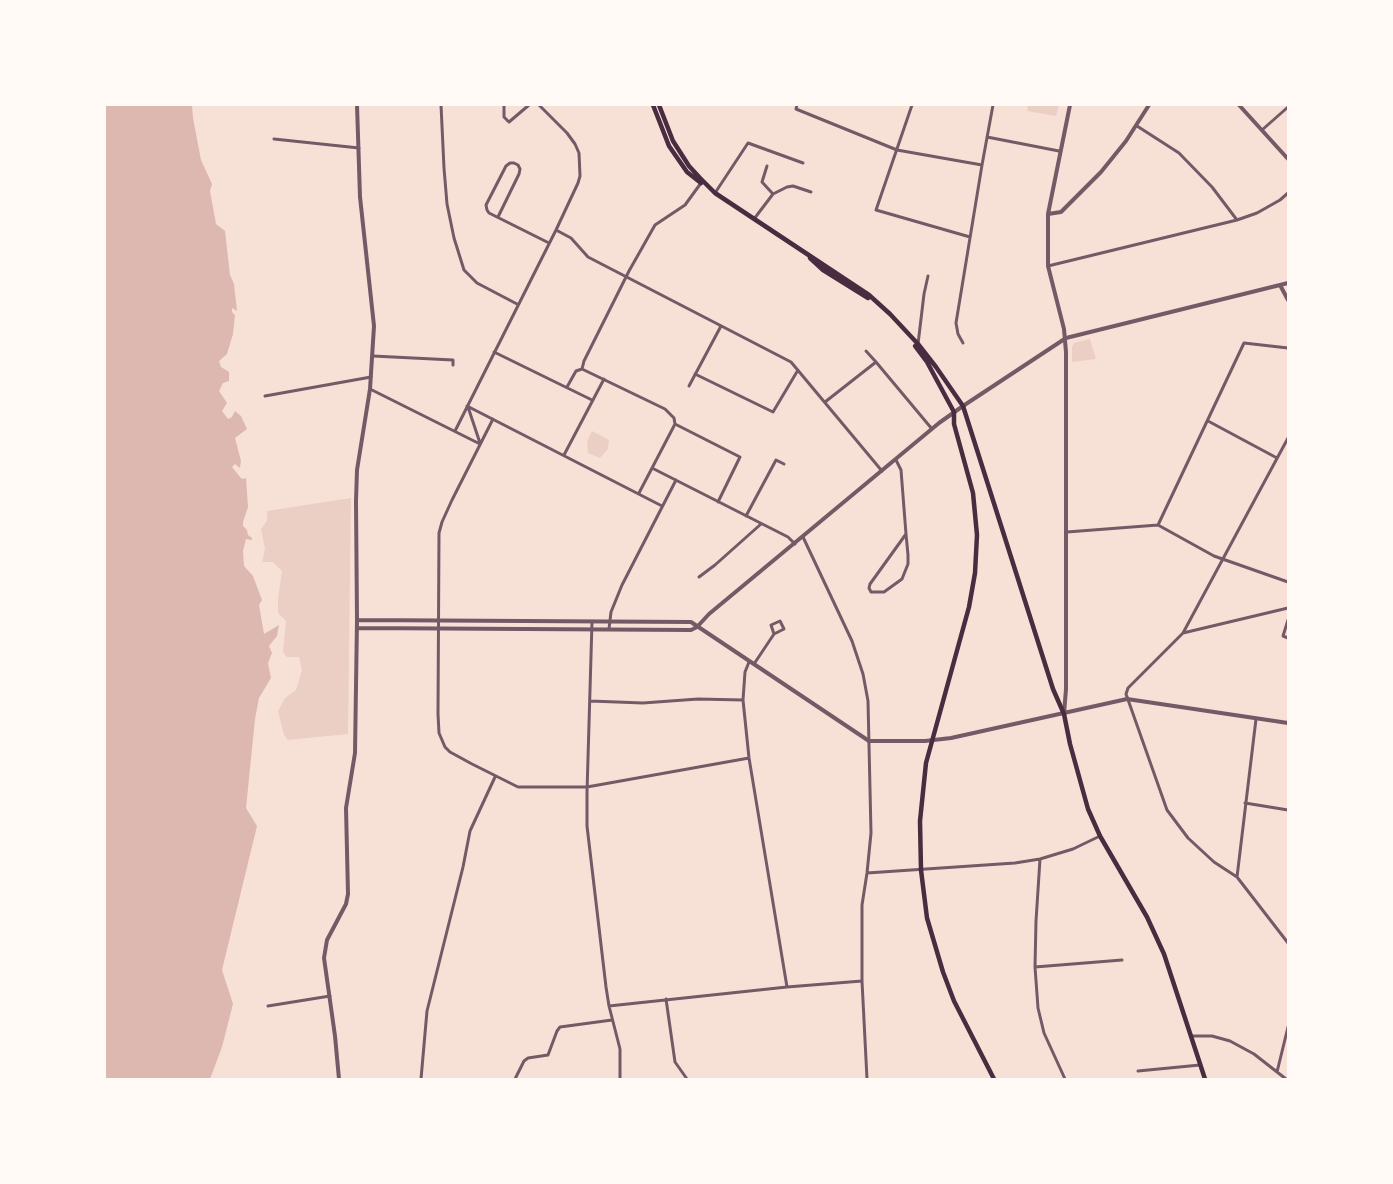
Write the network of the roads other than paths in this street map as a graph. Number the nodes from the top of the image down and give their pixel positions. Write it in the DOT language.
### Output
graph roads {
  1 [pos="357,105"];
  2 [pos="442,105"];
  3 [pos="504,105"];
  4 [pos="529,105"];
  5 [pos="539,105"];
  6 [pos="654,105"];
  7 [pos="659,105"];
  8 [pos="797,105"];
  9 [pos="912,105"];
  10 [pos="993,105"];
  11 [pos="1070,105"];
  12 [pos="1148,105"];
  13 [pos="1239,105"];
  14 [pos="1288,107"];
  15 [pos="1137,126"];
  16 [pos="1262,130"];
  17 [pos="987,137"];
  18 [pos="274,140"];
  19 [pos="359,148"];
  20 [pos="897,150"];
  21 [pos="1060,151"];
  22 [pos="1288,160"];
  23 [pos="803,164"];
  24 [pos="982,165"];
  25 [pos="767,166"];
  26 [pos="701,183"];
  27 [pos="811,192"];
  28 [pos="715,193"];
  29 [pos="772,194"];
  30 [pos="1288,194"];
  31 [pos="1048,214"];
  32 [pos="498,217"];
  33 [pos="754,219"];
  34 [pos="1237,220"];
  35 [pos="556,230"];
  36 [pos="970,237"];
  37 [pos="549,243"];
  38 [pos="1048,266"];
  39 [pos="928,276"];
  40 [pos="626,277"];
  41 [pos="1288,284"];
  42 [pos="1280,285"];
  43 [pos="1288,300"];
  44 [pos="518,304"];
  45 [pos="721,326"];
  46 [pos="1066,338"];
  47 [pos="963,343"];
  48 [pos="918,344"];
  49 [pos="1288,348"];
  50 [pos="866,350"];
  51 [pos="494,352"];
  52 [pos="373,356"];
  53 [pos="876,362"];
  54 [pos="453,366"];
  55 [pos="582,369"];
  56 [pos="798,370"];
  57 [pos="696,374"];
  58 [pos="371,377"];
  59 [pos="604,379"];
  60 [pos="689,386"];
  61 [pos="567,387"];
  62 [pos="370,389"];
  63 [pos="266,396"];
  64 [pos="592,400"];
  65 [pos="825,402"];
  66 [pos="467,406"];
  67 [pos="962,406"];
  68 [pos="954,412"];
  69 [pos="493,419"];
  70 [pos="1208,422"];
  71 [pos="675,424"];
  72 [pos="932,429"];
  73 [pos="454,431"];
  74 [pos="1288,438"];
  75 [pos="480,444"];
  76 [pos="564,455"];
  77 [pos="1277,458"];
  78 [pos="896,460"];
  79 [pos="784,464"];
  80 [pos="652,468"];
  81 [pos="882,471"];
  82 [pos="676,480"];
  83 [pos="639,493"];
  84 [pos="718,502"];
  85 [pos="662,506"];
  86 [pos="746,516"];
  87 [pos="762,524"];
  88 [pos="1158,525"];
  89 [pos="1066,532"];
  90 [pos="906,534"];
  91 [pos="803,537"];
  92 [pos="795,544"];
  93 [pos="1224,560"];
  94 [pos="699,577"];
  95 [pos="1288,582"];
  96 [pos="1288,608"];
  97 [pos="357,620"];
  98 [pos="1288,620"];
  99 [pos="438,622"];
  100 [pos="592,622"];
  101 [pos="609,622"];
  102 [pos="438,627"];
  103 [pos="697,627"];
  104 [pos="357,628"];
  105 [pos="592,629"];
  106 [pos="609,630"];
  107 [pos="1183,633"];
  108 [pos="774,634"];
  109 [pos="1288,638"];
  110 [pos="749,662"];
  111 [pos="754,665"];
  112 [pos="1127,699"];
  113 [pos="743,700"];
  114 [pos="590,701"];
  115 [pos="1064,714"];
  116 [pos="1256,719"];
  117 [pos="1288,724"];
  118 [pos="869,741"];
  119 [pos="932,741"];
  120 [pos="749,758"];
  121 [pos="495,777"];
  122 [pos="587,787"];
  123 [pos="1245,804"];
  124 [pos="1288,810"];
  125 [pos="1100,836"];
  126 [pos="1040,859"];
  127 [pos="920,870"];
  128 [pos="867,873"];
  129 [pos="1237,877"];
  130 [pos="1288,944"];
  131 [pos="1122,960"];
  132 [pos="1035,967"];
  133 [pos="862,981"];
  134 [pos="787,987"];
  135 [pos="330,996"];
  136 [pos="666,1000"];
  137 [pos="268,1006"];
  138 [pos="609,1006"];
  139 [pos="612,1020"];
  140 [pos="1288,1027"];
  141 [pos="1192,1036"];
  142 [pos="1200,1065"];
  143 [pos="1138,1071"];
  144 [pos="1277,1072"];
  145 [pos="339,1079"];
  146 [pos="421,1079"];
  147 [pos="516,1079"];
  148 [pos="620,1079"];
  149 [pos="686,1079"];
  150 [pos="867,1079"];
  151 [pos="994,1079"];
  152 [pos="1065,1079"];
  153 [pos="1205,1079"];
  154 [pos="1286,1079"];
  1 -- 19 [label="street"];
  2 -- 44 [label="street"];
  3 -- 4 [label="street"];
  5 -- 35 [label="street"];
  6 -- 26 [label="main road"];
  7 -- 28 [label="main road"];
  8 -- 20 [label="street"];
  9 -- 20 [label="street"];
  10 -- 17 [label="street"];
  11 -- 21 [label="street"];
  12 -- 15 [label="street"];
  13 -- 16 [label="street"];
  14 -- 16 [label="street"];
  15 -- 31 [label="street"];
  15 -- 34 [label="street"];
  16 -- 22 [label="street"];
  17 -- 21 [label="street"];
  17 -- 24 [label="street"];
  18 -- 19 [label="street"];
  19 -- 52 [label="street"];
  20 -- 24 [label="street"];
  20 -- 36 [label="street"];
  21 -- 31 [label="street"];
  23 -- 28 [label="street"];
  24 -- 36 [label="street"];
  25 -- 29 [label="street"];
  26 -- 40 [label="street"];
  26 -- 68 [label="main road"];
  27 -- 29 [label="street"];
  28 -- 33 [label="main road"];
  29 -- 33 [label="street"];
  30 -- 34 [label="street"];
  31 -- 38 [label="street"];
  32 -- 32 [label="street"];
  32 -- 37 [label="street"];
  33 -- 48 [label="main road"];
  34 -- 38 [label="street"];
  35 -- 37 [label="street"];
  35 -- 40 [label="street"];
  36 -- 47 [label="street"];
  37 -- 44 [label="street"];
  38 -- 46 [label="street"];
  39 -- 48 [label="street"];
  40 -- 45 [label="street"];
  40 -- 55 [label="street"];
  41 -- 42 [label="street"];
  42 -- 43 [label="street"];
  42 -- 46 [label="street"];
  44 -- 51 [label="street"];
  45 -- 56 [label="street"];
  45 -- 57 [label="street"];
  46 -- 67 [label="street"];
  46 -- 89 [label="street"];
  48 -- 67 [label="main road"];
  49 -- 70 [label="street"];
  50 -- 53 [label="street"];
  51 -- 61 [label="street"];
  51 -- 66 [label="street"];
  52 -- 54 [label="street"];
  52 -- 58 [label="street"];
  53 -- 65 [label="street"];
  53 -- 72 [label="street"];
  55 -- 59 [label="street"];
  55 -- 61 [label="street"];
  56 -- 57 [label="street"];
  56 -- 65 [label="street"];
  57 -- 60 [label="street"];
  58 -- 62 [label="street"];
  58 -- 63 [label="street"];
  59 -- 64 [label="street"];
  59 -- 71 [label="street"];
  61 -- 64 [label="street"];
  62 -- 73 [label="street"];
  62 -- 97 [label="street"];
  64 -- 76 [label="street"];
  65 -- 81 [label="street"];
  66 -- 69 [label="street"];
  66 -- 73 [label="street"];
  66 -- 75 [label="street"];
  67 -- 68 [label="street"];
  67 -- 115 [label="main road"];
  68 -- 72 [label="street"];
  68 -- 119 [label="main road"];
  69 -- 75 [label="street"];
  69 -- 76 [label="street"];
  70 -- 77 [label="street"];
  70 -- 88 [label="street"];
  71 -- 80 [label="street"];
  71 -- 84 [label="street"];
  72 -- 78 [label="street"];
  73 -- 75 [label="street"];
  74 -- 77 [label="street"];
  75 -- 99 [label="street"];
  76 -- 83 [label="street"];
  77 -- 93 [label="street"];
  78 -- 81 [label="street"];
  78 -- 90 [label="street"];
  79 -- 86 [label="street"];
  80 -- 82 [label="street"];
  80 -- 83 [label="street"];
  81 -- 91 [label="street"];
  82 -- 84 [label="street"];
  82 -- 85 [label="street"];
  83 -- 85 [label="street"];
  84 -- 86 [label="street"];
  85 -- 101 [label="street"];
  86 -- 87 [label="street"];
  87 -- 92 [label="street"];
  87 -- 94 [label="street"];
  88 -- 89 [label="street"];
  88 -- 93 [label="street"];
  89 -- 115 [label="street"];
  90 -- 90 [label="street"];
  91 -- 92 [label="street"];
  91 -- 118 [label="street"];
  92 -- 103 [label="street"];
  93 -- 95 [label="street"];
  93 -- 107 [label="street"];
  96 -- 107 [label="street"];
  97 -- 99 [label="street"];
  97 -- 104 [label="street"];
  98 -- 109 [label="street"];
  99 -- 100 [label="street"];
  99 -- 102 [label="street"];
  100 -- 101 [label="street"];
  100 -- 105 [label="street"];
  101 -- 103 [label="street"];
  101 -- 106 [label="street"];
  102 -- 104 [label="street"];
  102 -- 105 [label="street"];
  102 -- 121 [label="street"];
  103 -- 106 [label="street"];
  103 -- 110 [label="street"];
  104 -- 135 [label="street"];
  105 -- 106 [label="street"];
  105 -- 114 [label="street"];
  107 -- 112 [label="street"];
  108 -- 111 [label="street"];
  110 -- 111 [label="street"];
  110 -- 113 [label="street"];
  111 -- 118 [label="street"];
  112 -- 115 [label="street"];
  112 -- 116 [label="street"];
  112 -- 129 [label="street"];
  113 -- 114 [label="street"];
  113 -- 120 [label="street"];
  114 -- 122 [label="street"];
  115 -- 119 [label="street"];
  115 -- 125 [label="main road"];
  116 -- 117 [label="street"];
  116 -- 123 [label="street"];
  118 -- 119 [label="street"];
  118 -- 128 [label="street"];
  119 -- 127 [label="main road"];
  120 -- 122 [label="street"];
  120 -- 134 [label="street"];
  121 -- 122 [label="street"];
  121 -- 146 [label="street"];
  122 -- 138 [label="street"];
  123 -- 124 [label="street"];
  123 -- 129 [label="street"];
  125 -- 126 [label="street"];
  125 -- 141 [label="main road"];
  126 -- 127 [label="street"];
  126 -- 132 [label="street"];
  127 -- 128 [label="street"];
  127 -- 151 [label="main road"];
  128 -- 133 [label="street"];
  129 -- 130 [label="street"];
  131 -- 132 [label="street"];
  132 -- 152 [label="street"];
  133 -- 134 [label="street"];
  133 -- 150 [label="street"];
  134 -- 136 [label="street"];
  135 -- 137 [label="street"];
  135 -- 145 [label="street"];
  136 -- 138 [label="street"];
  136 -- 149 [label="street"];
  138 -- 139 [label="street"];
  139 -- 147 [label="street"];
  139 -- 148 [label="street"];
  140 -- 144 [label="street"];
  141 -- 142 [label="main road"];
  141 -- 144 [label="street"];
  142 -- 143 [label="street"];
  142 -- 153 [label="main road"];
  144 -- 154 [label="street"];
}
